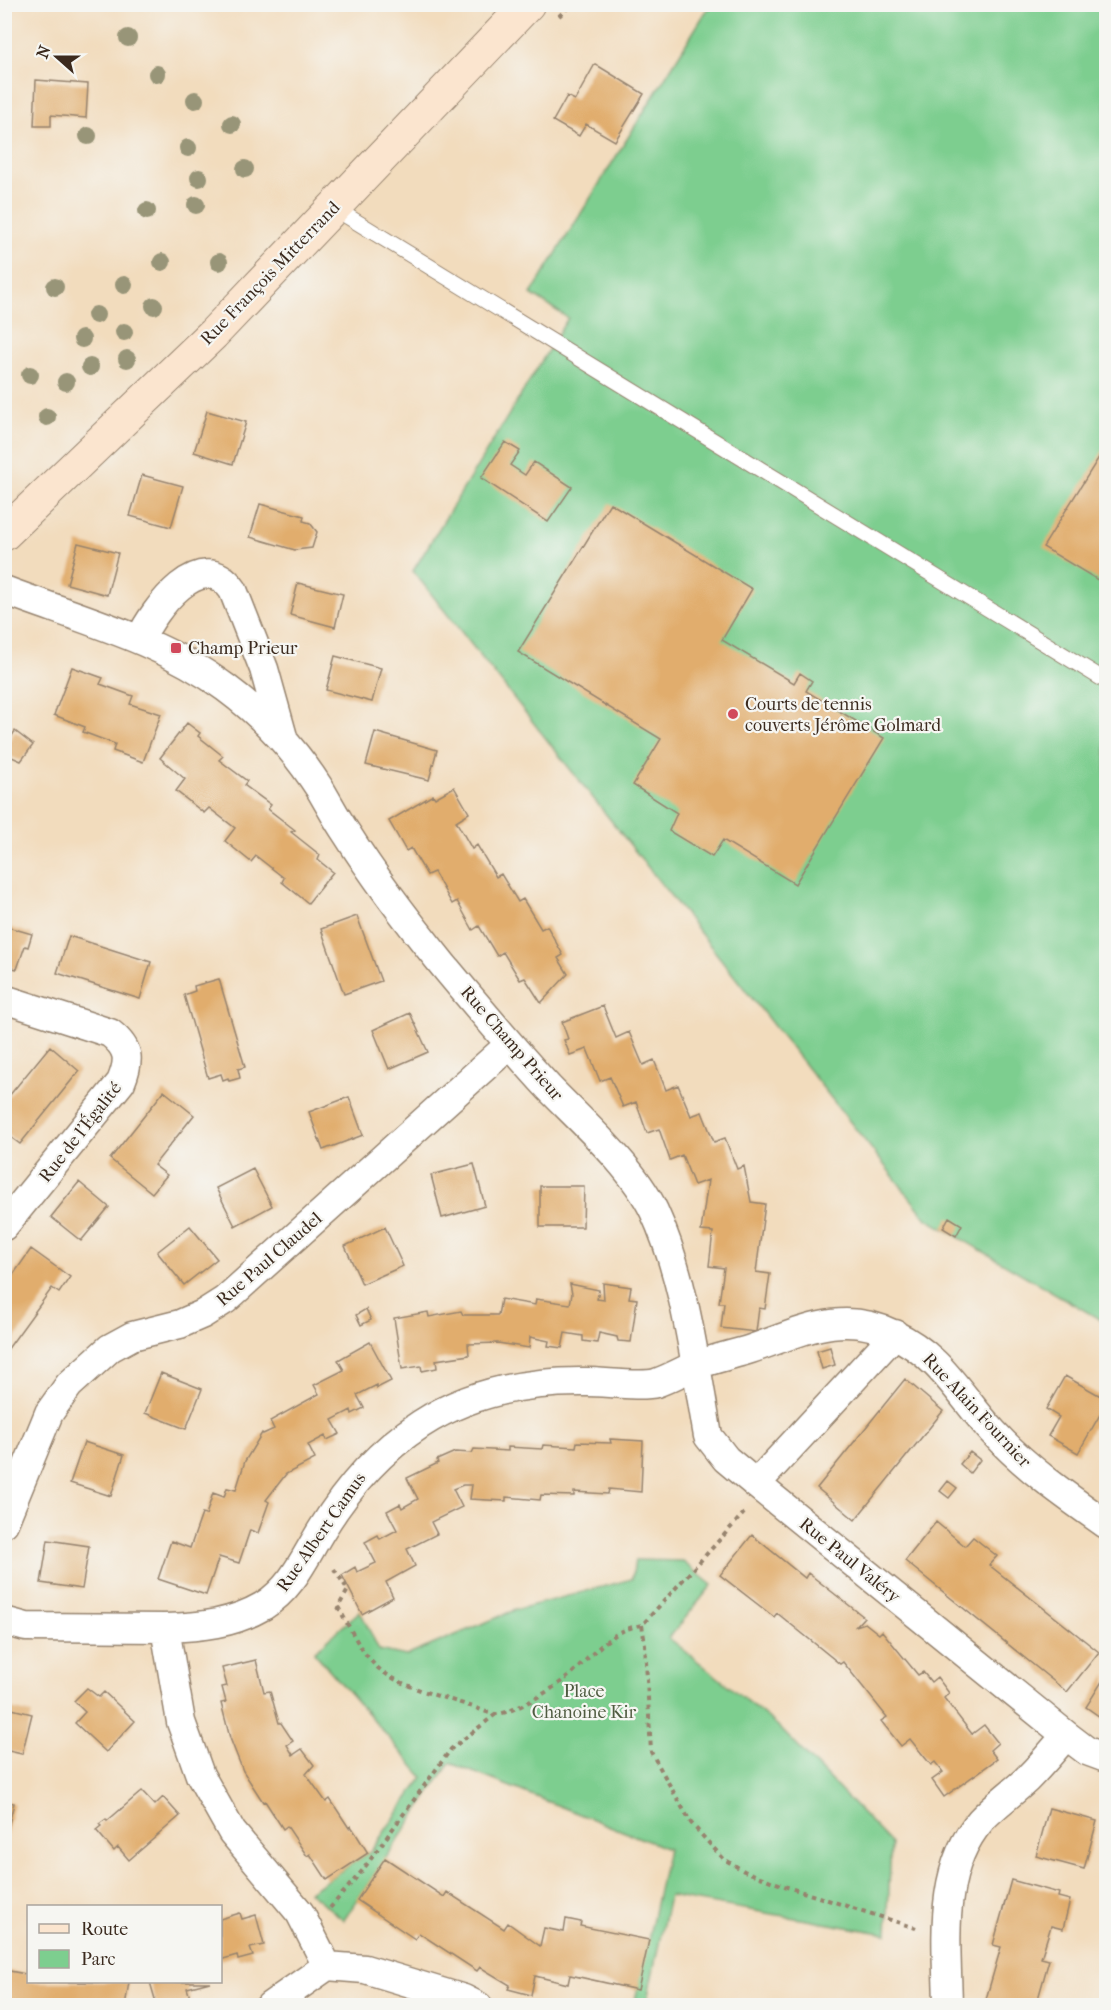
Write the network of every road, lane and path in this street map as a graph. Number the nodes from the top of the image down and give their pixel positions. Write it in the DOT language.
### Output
graph roads {
  1 [pos="528,4"];
  2 [pos="334,208"];
  3 [pos="4,534"];
  4 [pos="4,590"];
  5 [pos="140,639"];
  6 [pos="1107,681"];
  7 [pos="284,739"];
  8 [pos="4,999"];
  9 [pos="509,1045"];
  10 [pos="4,1226"];
  11 [pos="895,1334"];
  12 [pos="695,1365"];
  13 [pos="760,1487"];
  14 [pos="4,1523"];
  15 [pos="1107,1524"];
  16 [pos="309,1552"];
  17 [pos="4,1622"];
  18 [pos="642,1625"];
  19 [pos="165,1628"];
  20 [pos="497,1714"];
  21 [pos="1066,1735"];
  22 [pos="1107,1758"];
  23 [pos="300,1914"];
  24 [pos="947,1931"];
  25 [pos="327,1966"];
  26 [pos="270,2006"];
  27 [pos="478,2006"];
  28 [pos="948,2006"];
  1 -- 2 [label="street, Rue François Mitterrand"];
  2 -- 3 [label="street, Rue François Mitterrand"];
  2 -- 6 [label="lane"];
  4 -- 5 [label="street, Rue Champ Prieur"];
  5 -- 7 [label="street, Rue Champ Prieur"];
  5 -- 7 [label="street, Rue Champ Prieur"];
  7 -- 9 [label="street, Rue Champ Prieur"];
  8 -- 10 [label="street, Rue de l'Égalité"];
  9 -- 12 [label="street, Rue Champ Prieur"];
  9 -- 14 [label="street, Rue Paul Claudel"];
  11 -- 12 [label="street, Rue Alain Fournier"];
  11 -- 13 [label="street"];
  11 -- 15 [label="street, Rue Alain Fournier"];
  12 -- 13 [label="street"];
  12 -- 16 [label="street, Rue Albert Camus"];
  13 -- 18 [label="path"];
  13 -- 21 [label="street, Rue Paul Valéry"];
  16 -- 19 [label="street, Rue Albert Camus"];
  16 -- 20 [label="path"];
  17 -- 19 [label="street, Rue Albert Camus"];
  18 -- 20 [label="path"];
  18 -- 24 [label="path"];
  19 -- 23 [label="street"];
  20 -- 23 [label="path"];
  21 -- 22 [label="street, Rue Paul Valéry"];
  21 -- 24 [label="street"];
  23 -- 25 [label="street"];
  24 -- 28 [label="street"];
  25 -- 26 [label="street"];
  25 -- 27 [label="street"];
}
